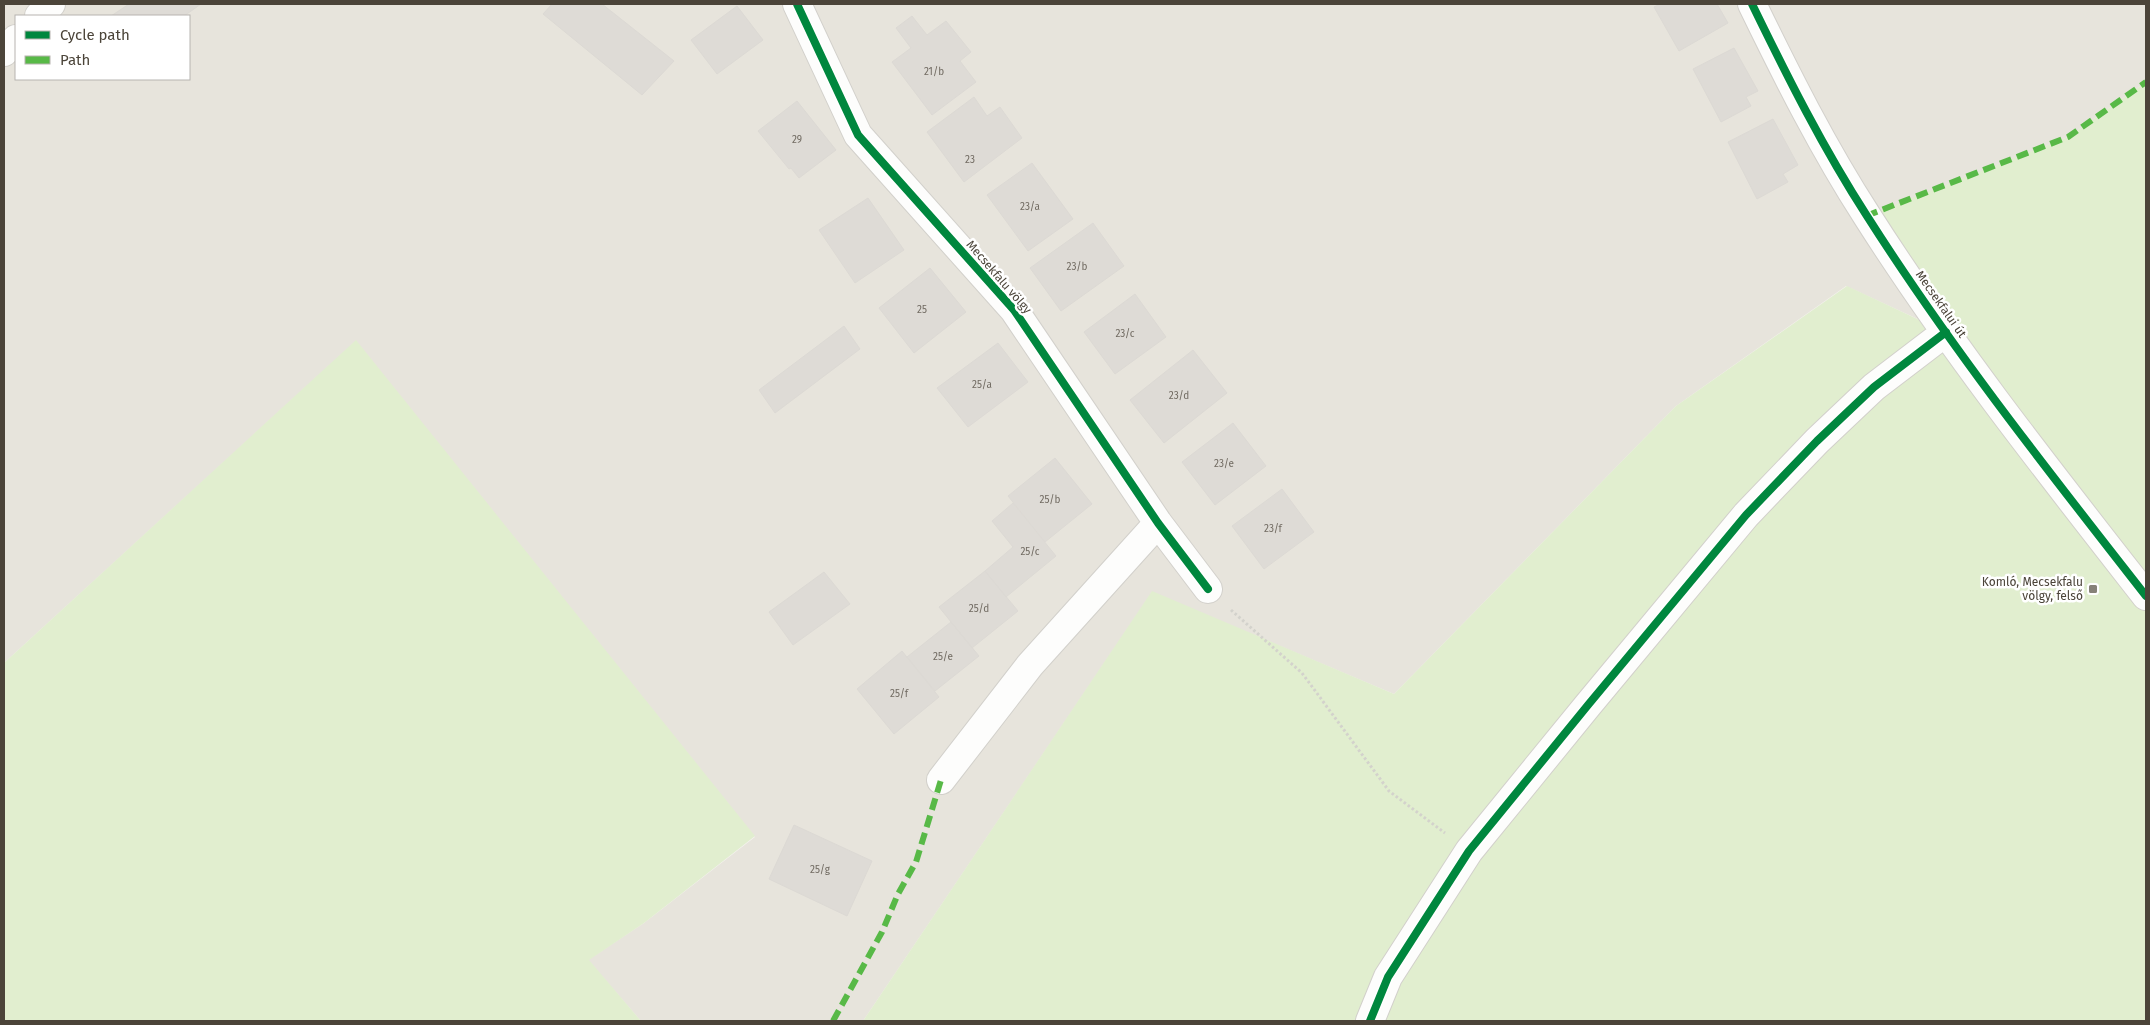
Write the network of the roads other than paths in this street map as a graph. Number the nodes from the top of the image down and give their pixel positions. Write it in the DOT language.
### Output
graph roads {
  1 [pos="51,4"];
  2 [pos="797,4"];
  3 [pos="1752,4"];
  4 [pos="40,15"];
  5 [pos="15,40"];
  6 [pos="4,52"];
  7 [pos="1946,332"];
  8 [pos="1158,523"];
  9 [pos="1208,589"];
  10 [pos="2146,596"];
  11 [pos="941,780"];
  12 [pos="1370,1021"];
  1 -- 4 [label="street"];
  2 -- 8 [label="street, Mecsekfalu völgy"];
  3 -- 7 [label="street, Mecsekfalui út"];
  5 -- 6 [label="street"];
  7 -- 10 [label="street, Mecsekfalui út"];
  7 -- 12 [label="street"];
  8 -- 9 [label="street, Mecsekfalu völgy"];
  8 -- 11 [label="street"];
}
